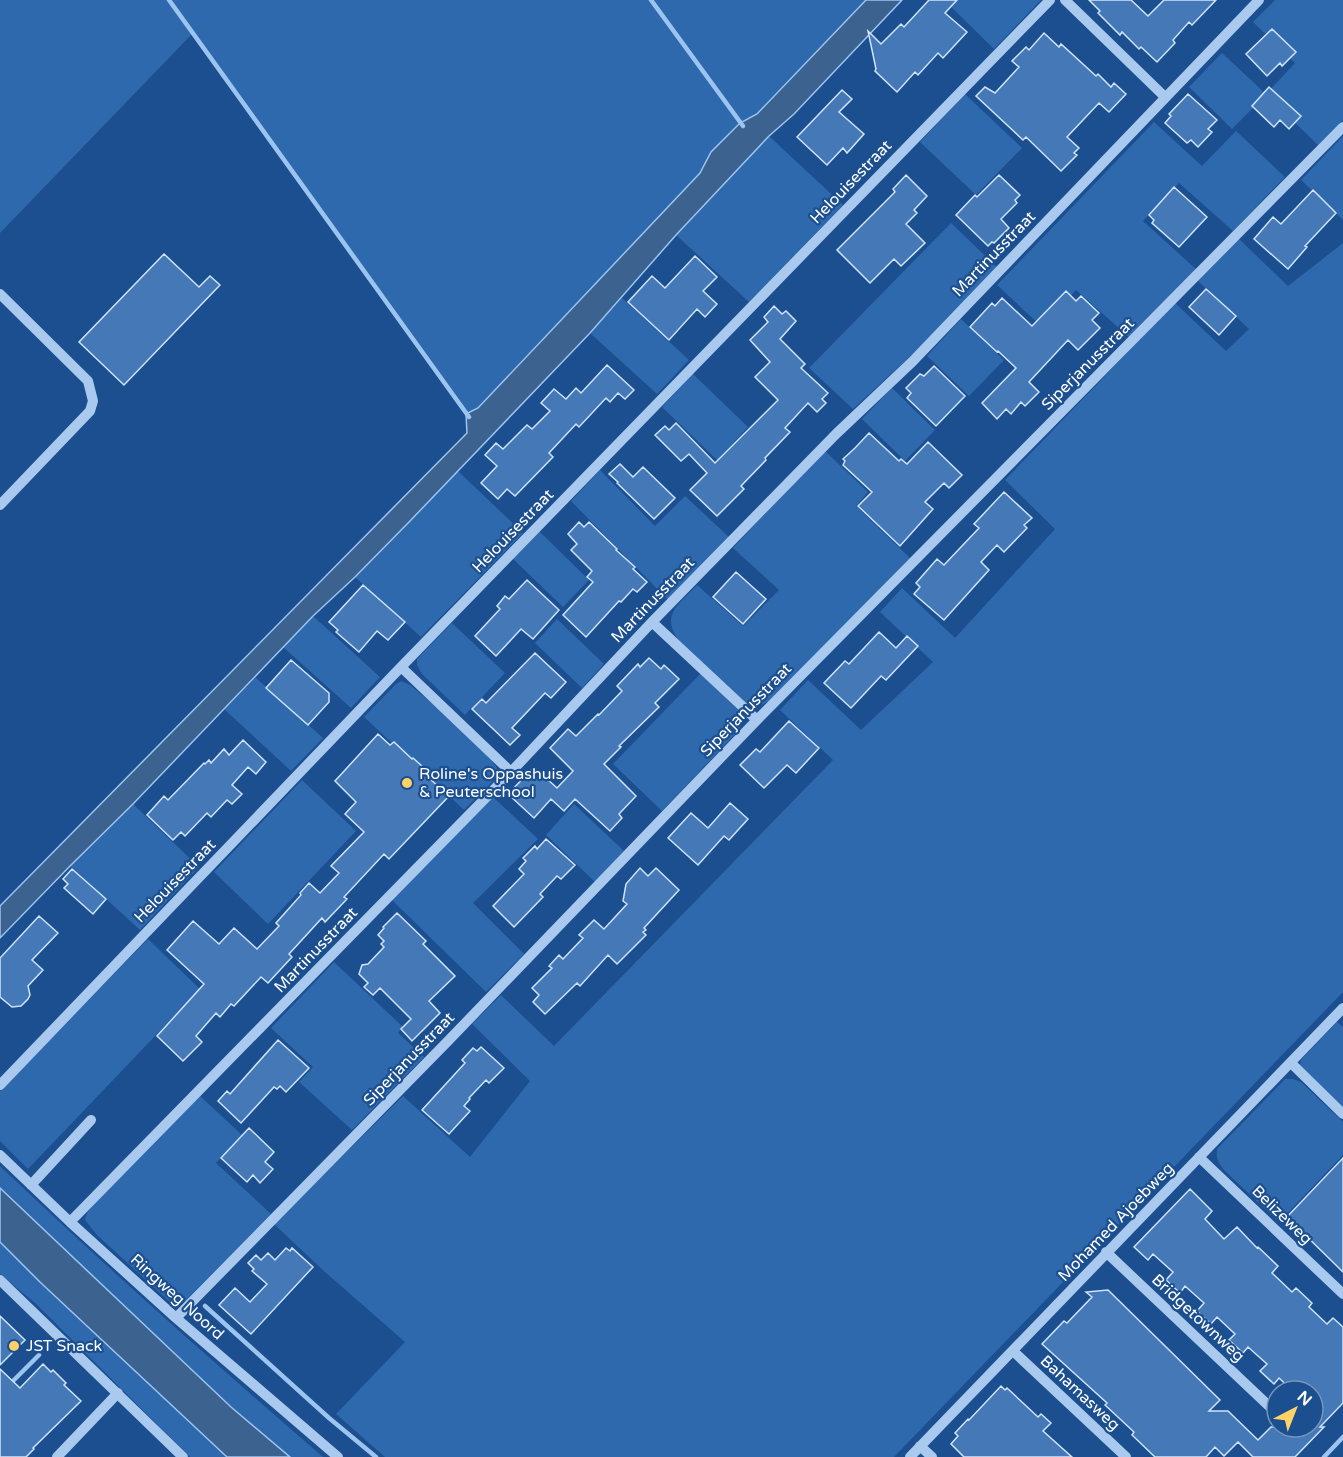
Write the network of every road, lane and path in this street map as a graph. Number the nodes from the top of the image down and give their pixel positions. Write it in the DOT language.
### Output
graph roads {
  1 [pos="1050,0"];
  2 [pos="1065,0"];
  3 [pos="1259,0"];
  4 [pos="1165,97"];
  5 [pos="1343,127"];
  6 [pos="0,294"];
  7 [pos="0,505"];
  8 [pos="652,622"];
  9 [pos="400,667"];
  10 [pos="756,720"];
  11 [pos="512,772"];
  12 [pos="1343,1008"];
  13 [pos="1291,1063"];
  14 [pos="0,1085"];
  15 [pos="1343,1114"];
  16 [pos="91,1120"];
  17 [pos="0,1155"];
  18 [pos="1199,1157"];
  19 [pos="31,1185"];
  20 [pos="70,1222"];
  21 [pos="1106,1252"];
  22 [pos="0,1280"];
  23 [pos="1343,1294"];
  24 [pos="176,1318"];
  25 [pos="1013,1350"];
  26 [pos="118,1394"];
  27 [pos="1265,1402"];
  28 [pos="920,1446"];
  29 [pos="57,1457"];
  30 [pos="183,1457"];
  31 [pos="338,1457"];
  32 [pos="910,1457"];
  33 [pos="932,1457"];
  34 [pos="1126,1457"];
  1 -- 9 [label="street, Helouisestraat"];
  2 -- 4 [label="street"];
  3 -- 4 [label="street, Martinusstraat"];
  4 -- 8 [label="street, Martinusstraat"];
  5 -- 10 [label="street, Siperjanusstraat"];
  6 -- 7 [label="street"];
  8 -- 10 [label="street"];
  8 -- 11 [label="street, Martinusstraat"];
  9 -- 11 [label="street"];
  9 -- 14 [label="street, Helouisestraat"];
  10 -- 24 [label="street, Siperjanusstraat"];
  11 -- 20 [label="street, Martinusstraat"];
  12 -- 13 [label="street, Mohamed Ajoebweg"];
  13 -- 15 [label="street"];
  13 -- 18 [label="street, Mohamed Ajoebweg"];
  16 -- 19 [label="street"];
  17 -- 19 [label="street, Ringweg Noord"];
  18 -- 21 [label="street, Mohamed Ajoebweg"];
  18 -- 23 [label="street, Belizeweg"];
  19 -- 20 [label="street, Ringweg Noord"];
  20 -- 24 [label="street, Ringweg Noord"];
  21 -- 25 [label="street, Mohamed Ajoebweg"];
  21 -- 27 [label="street, Bridgetownweg"];
  22 -- 26 [label="street"];
  24 -- 31 [label="street, Ringweg Noord"];
  25 -- 28 [label="street, Mohamed Ajoebweg"];
  25 -- 34 [label="street, Bahamasweg"];
  26 -- 29 [label="street"];
  26 -- 30 [label="street"];
  28 -- 32 [label="street, Mohamed Ajoebweg"];
  28 -- 33 [label="street"];
}
